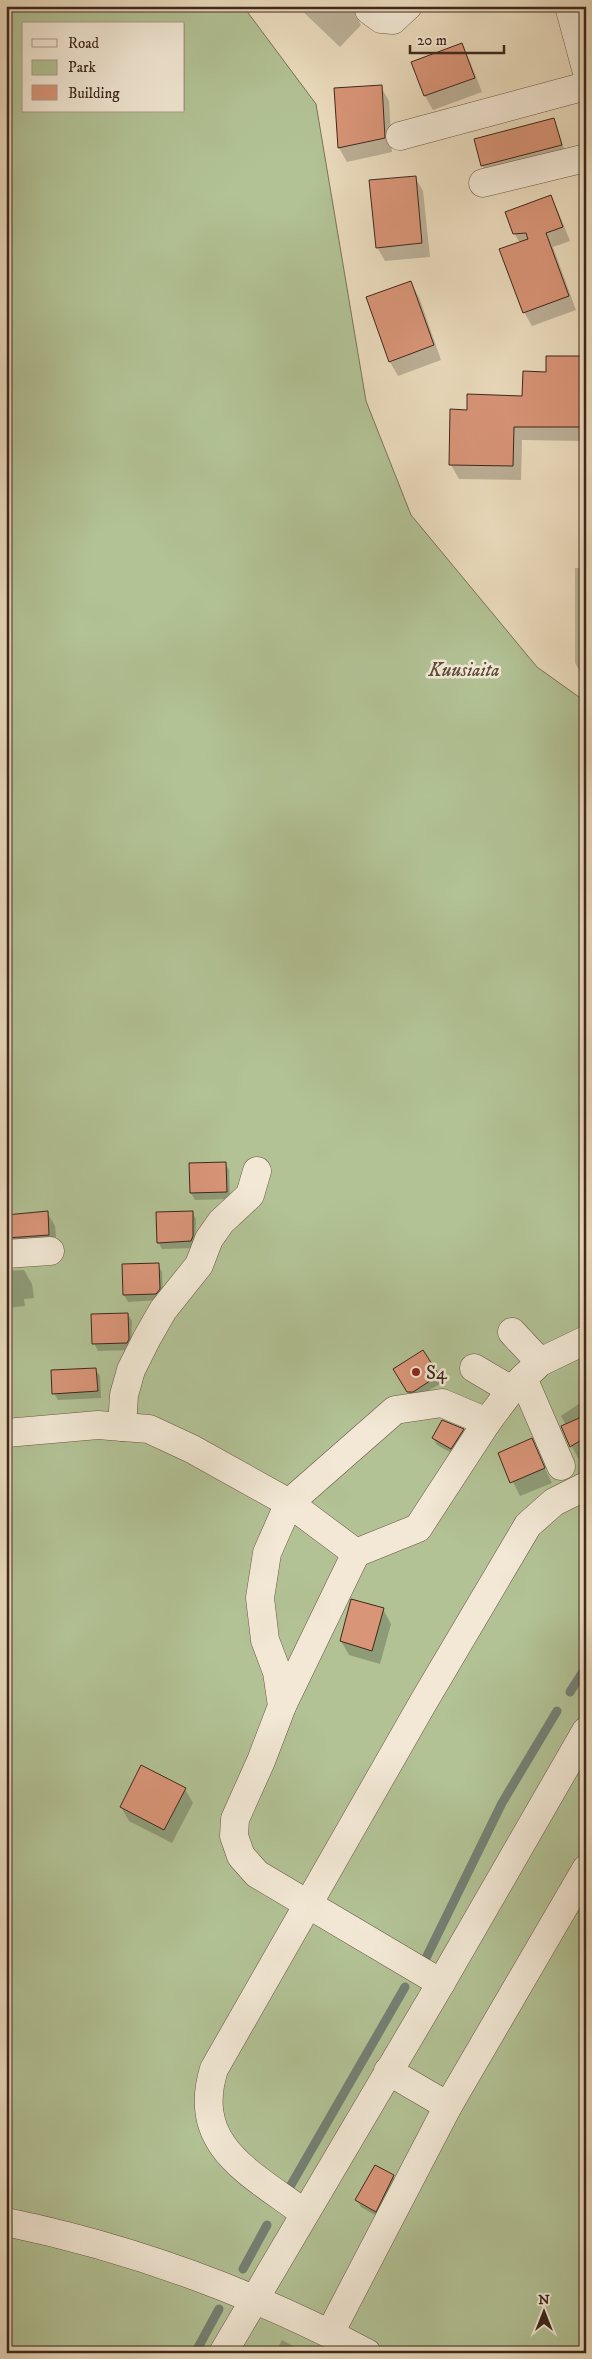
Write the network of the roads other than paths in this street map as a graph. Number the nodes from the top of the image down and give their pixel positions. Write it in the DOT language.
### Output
graph roads {
  1 [pos="408,6"];
  2 [pos="568,6"];
  3 [pos="369,10"];
  4 [pos="586,69"];
  5 [pos="586,86"];
  6 [pos="400,136"];
  7 [pos="586,158"];
  8 [pos="483,184"];
  9 [pos="258,1171"];
  10 [pos="50,1251"];
  11 [pos="6,1254"];
  12 [pos="512,1332"];
  13 [pos="584,1342"];
  14 [pos="474,1368"];
  15 [pos="525,1376"];
  16 [pos="487,1422"];
  17 [pos="122,1427"];
  18 [pos="6,1434"];
  19 [pos="561,1466"];
  20 [pos="586,1486"];
  21 [pos="289,1503"];
  22 [pos="356,1554"];
  23 [pos="282,1706"];
  24 [pos="586,1731"];
  25 [pos="586,1869"];
  26 [pos="308,1905"];
  27 [pos="441,1983"];
  28 [pos="388,2071"];
  29 [pos="448,2106"];
  30 [pos="304,2213"];
  31 [pos="6,2222"];
  32 [pos="254,2299"];
  33 [pos="347,2345"];
  34 [pos="223,2353"];
  1 -- 3 [label="street"];
  2 -- 4 [label="street"];
  5 -- 6 [label="street"];
  7 -- 8 [label="street"];
  9 -- 17 [label="street"];
  10 -- 11 [label="street"];
  12 -- 15 [label="street"];
  13 -- 15 [label="street"];
  14 -- 15 [label="street"];
  15 -- 16 [label="street"];
  15 -- 19 [label="street"];
  16 -- 21 [label="street"];
  16 -- 22 [label="street"];
  17 -- 18 [label="street"];
  17 -- 21 [label="street"];
  20 -- 26 [label="street"];
  21 -- 22 [label="street"];
  21 -- 23 [label="street"];
  22 -- 23 [label="street"];
  23 -- 26 [label="street"];
  24 -- 27 [label="street"];
  25 -- 29 [label="street"];
  26 -- 27 [label="street"];
  26 -- 30 [label="street"];
  27 -- 28 [label="street"];
  28 -- 29 [label="street"];
  28 -- 30 [label="street"];
  29 -- 33 [label="street"];
  30 -- 32 [label="street"];
  31 -- 32 [label="street"];
  32 -- 33 [label="street"];
  32 -- 34 [label="street"];
}
